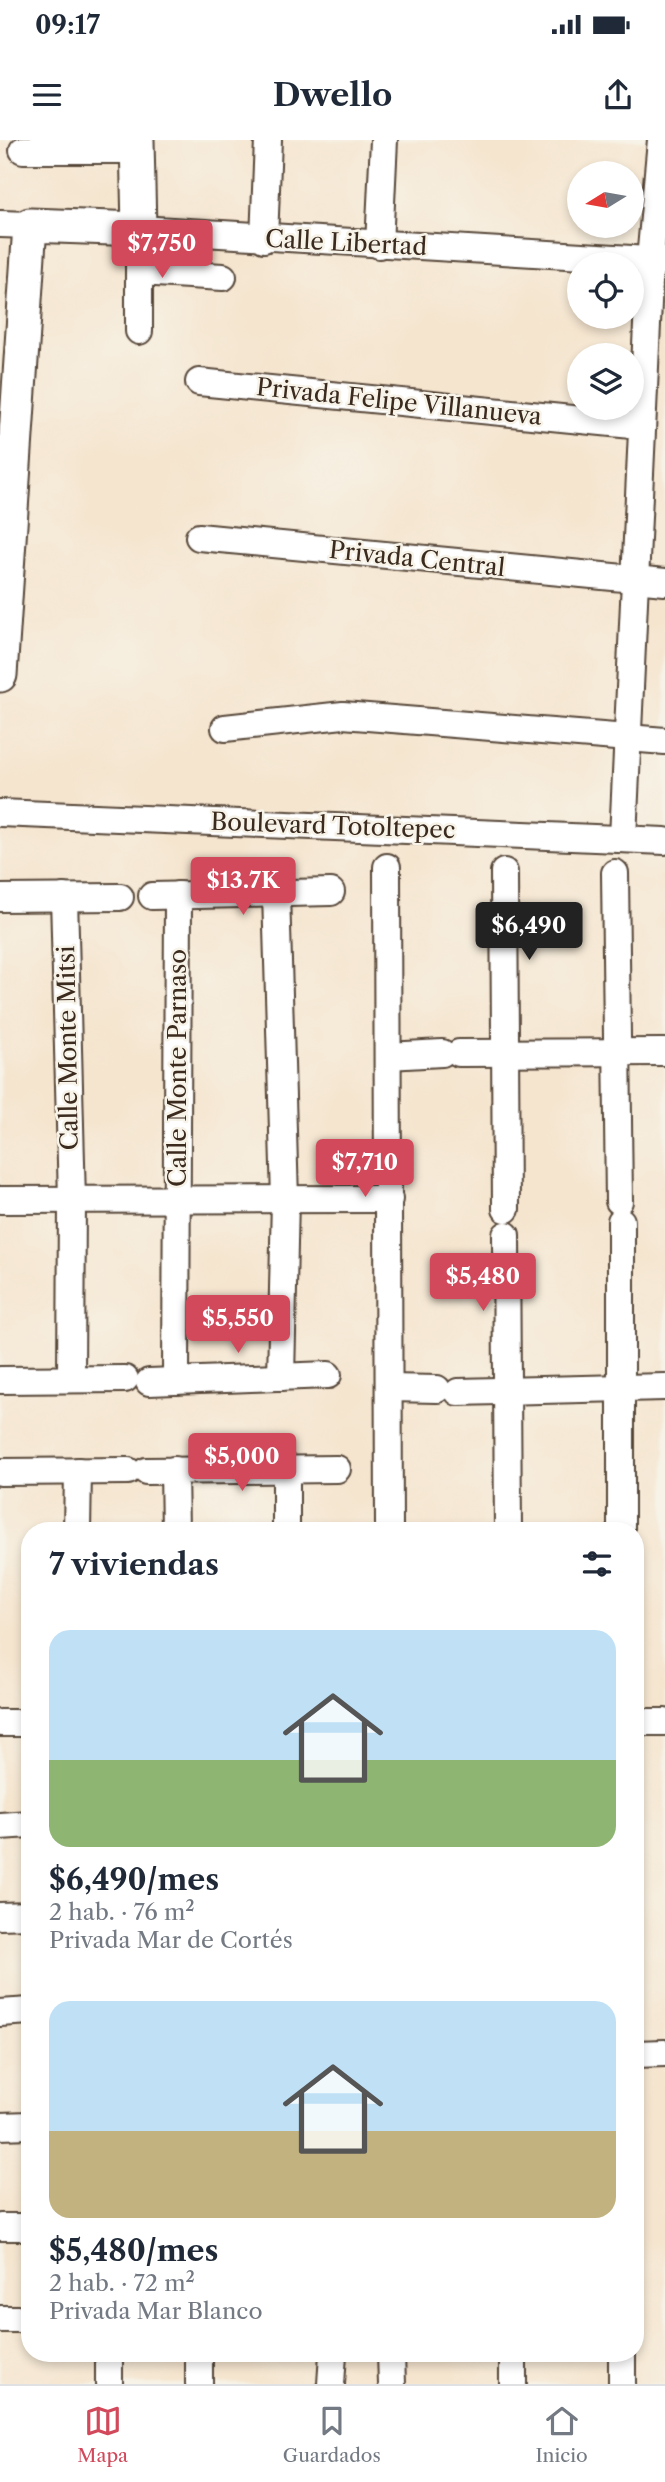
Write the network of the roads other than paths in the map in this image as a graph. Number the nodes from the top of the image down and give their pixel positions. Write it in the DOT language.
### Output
graph roads {
  1 [pos="268,140"];
  2 [pos="384,140"];
  3 [pos="661,140"];
  4 [pos="137,145"];
  5 [pos="23,150"];
  6 [pos="15,225"];
  7 [pos="139,229"];
  8 [pos="264,239"];
  9 [pos="379,245"];
  10 [pos="657,260"];
  11 [pos="139,272"];
  12 [pos="223,277"];
  13 [pos="139,331"];
  14 [pos="199,382"];
  15 [pos="642,426"];
  16 [pos="199,537"];
  17 [pos="635,581"];
  18 [pos="665,582"];
  19 [pos="0,675"];
  20 [pos="225,728"];
  21 [pos="627,736"];
  22 [pos="665,741"];
  23 [pos="0,813"];
  24 [pos="622,838"];
  25 [pos="665,841"];
  26 [pos="387,867"];
  27 [pos="504,872"];
  28 [pos="615,873"];
  29 [pos="331,892"];
  30 [pos="276,893"];
  31 [pos="64,897"];
  32 [pos="120,897"];
  33 [pos="0,898"];
  34 [pos="507,1052"];
  35 [pos="619,1052"];
  36 [pos="665,1052"];
  37 [pos="388,1056"];
  38 [pos="285,1199"];
  39 [pos="389,1199"];
  40 [pos="0,1200"];
  41 [pos="72,1200"];
  42 [pos="178,1200"];
  43 [pos="328,1375"];
  44 [pos="281,1377"];
  45 [pos="71,1379"];
  46 [pos="0,1380"];
  47 [pos="176,1381"];
  48 [pos="665,1387"];
  49 [pos="389,1388"];
  50 [pos="620,1388"];
  51 [pos="508,1391"];
  52 [pos="286,1469"];
  53 [pos="337,1469"];
  54 [pos="174,1470"];
  55 [pos="78,1471"];
  56 [pos="0,1472"];
  57 [pos="76,1522"];
  58 [pos="175,1522"];
  59 [pos="286,1522"];
  60 [pos="389,1522"];
  61 [pos="508,1522"];
  62 [pos="621,1522"];
  63 [pos="644,1722"];
  64 [pos="665,1722"];
  65 [pos="0,1723"];
  66 [pos="21,1723"];
  67 [pos="21,1825"];
  68 [pos="0,1826"];
  69 [pos="0,1916"];
  70 [pos="21,1916"];
  71 [pos="21,2012"];
  72 [pos="0,2013"];
  73 [pos="665,2053"];
  74 [pos="644,2054"];
  75 [pos="21,2125"];
  76 [pos="0,2126"];
  77 [pos="0,2227"];
  78 [pos="21,2227"];
  79 [pos="0,2319"];
  80 [pos="21,2319"];
  81 [pos="109,2362"];
  82 [pos="199,2362"];
  83 [pos="332,2362"];
  84 [pos="391,2362"];
  85 [pos="513,2362"];
  86 [pos="622,2362"];
  87 [pos="109,2384"];
  88 [pos="199,2384"];
  89 [pos="331,2384"];
  90 [pos="392,2384"];
  91 [pos="513,2384"];
  92 [pos="622,2384"];
  1 -- 8 [label="street"];
  2 -- 9 [label="street"];
  3 -- 10 [label="street"];
  4 -- 5 [label="street"];
  4 -- 7 [label="main road"];
  6 -- 7 [label="main road, Calle Libertad"];
  6 -- 19 [label="main road"];
  7 -- 8 [label="street, Calle Libertad"];
  7 -- 11 [label="street"];
  8 -- 9 [label="street, Calle Libertad"];
  9 -- 10 [label="street, Calle Libertad"];
  10 -- 15 [label="street"];
  11 -- 12 [label="street"];
  11 -- 13 [label="street"];
  14 -- 15 [label="street, Privada Felipe Villanueva"];
  15 -- 17 [label="street"];
  16 -- 17 [label="street, Privada Central"];
  17 -- 18 [label="street, Privada Central"];
  17 -- 21 [label="street"];
  20 -- 21 [label="street"];
  21 -- 22 [label="street"];
  21 -- 24 [label="street"];
  23 -- 24 [label="street, Boulevard Totoltepec"];
  24 -- 25 [label="street, Boulevard Totoltepec"];
  26 -- 37 [label="street"];
  27 -- 34 [label="street"];
  28 -- 35 [label="street"];
  29 -- 30 [label="street"];
  30 -- 38 [label="street"];
  30 -- 42 [label="street, Calle Monte Parnaso"];
  31 -- 32 [label="street"];
  31 -- 33 [label="street"];
  31 -- 41 [label="street, Calle Monte Mitsi"];
  34 -- 35 [label="street"];
  34 -- 37 [label="street"];
  34 -- 51 [label="street"];
  35 -- 36 [label="street"];
  35 -- 50 [label="street"];
  37 -- 39 [label="street"];
  38 -- 39 [label="street"];
  38 -- 42 [label="street"];
  38 -- 44 [label="street"];
  39 -- 49 [label="street"];
  40 -- 41 [label="street"];
  41 -- 42 [label="street"];
  41 -- 45 [label="street, Calle Monte Mitsi"];
  42 -- 47 [label="street, Calle Monte Parnaso"];
  43 -- 44 [label="street"];
  44 -- 47 [label="street"];
  45 -- 46 [label="street"];
  45 -- 47 [label="street"];
  48 -- 50 [label="street"];
  49 -- 51 [label="street"];
  49 -- 60 [label="street"];
  50 -- 51 [label="street"];
  50 -- 62 [label="street"];
  51 -- 61 [label="street"];
  52 -- 53 [label="street"];
  52 -- 54 [label="street"];
  52 -- 59 [label="street"];
  54 -- 55 [label="street"];
  54 -- 58 [label="street"];
  55 -- 56 [label="street"];
  55 -- 57 [label="street"];
  63 -- 64 [label="street"];
  65 -- 66 [label="street"];
  67 -- 68 [label="street"];
  69 -- 70 [label="street"];
  71 -- 72 [label="street"];
  73 -- 74 [label="street"];
  75 -- 76 [label="street"];
  77 -- 78 [label="street"];
  79 -- 80 [label="street"];
  81 -- 87 [label="street"];
  82 -- 88 [label="street"];
  83 -- 89 [label="street"];
  84 -- 90 [label="street"];
  85 -- 91 [label="street"];
  86 -- 92 [label="street"];
}
